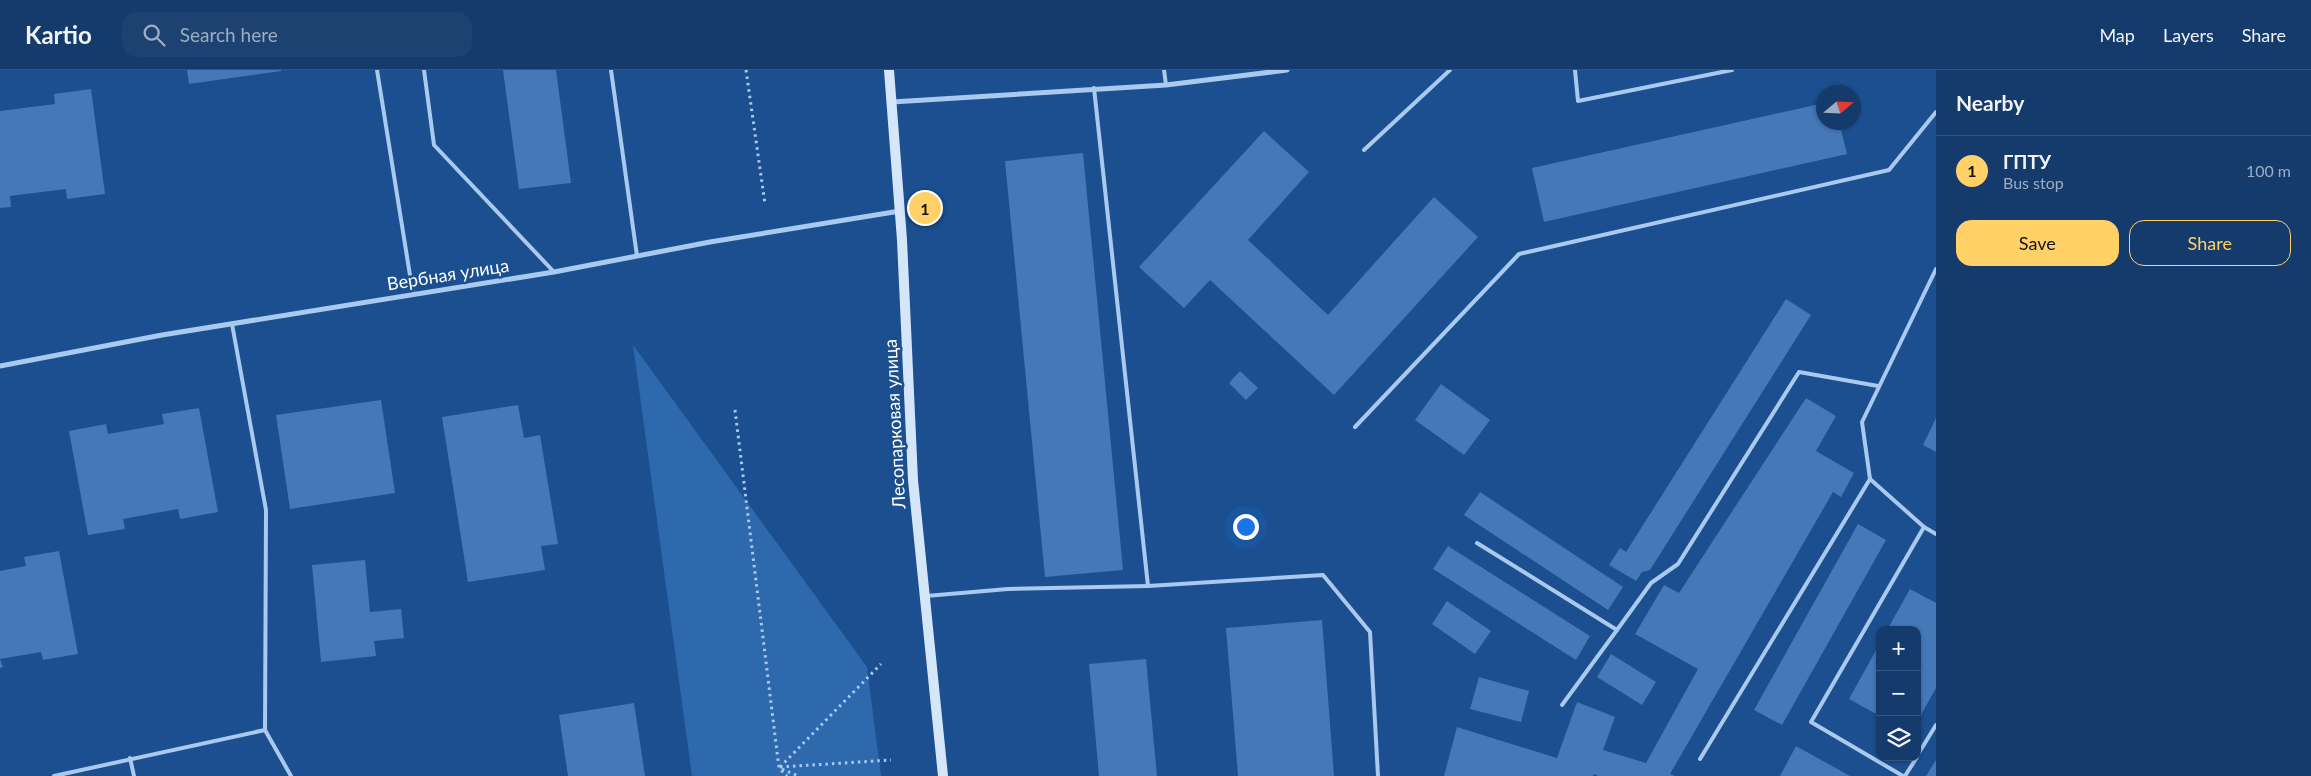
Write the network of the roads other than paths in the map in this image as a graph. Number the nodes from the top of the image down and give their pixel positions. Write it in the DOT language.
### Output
graph roads {
  1 [pos="377,70"];
  2 [pos="424,70"];
  3 [pos="611,70"];
  4 [pos="889,70"];
  5 [pos="1164,70"];
  6 [pos="1287,70"];
  7 [pos="1450,70"];
  8 [pos="1575,70"];
  9 [pos="1732,70"];
  10 [pos="1166,85"];
  11 [pos="1094,88"];
  12 [pos="892,102"];
  13 [pos="1936,112"];
  14 [pos="1364,150"];
  15 [pos="900,211"];
  16 [pos="638,256"];
  17 [pos="1936,269"];
  18 [pos="554,272"];
  19 [pos="413,294"];
  20 [pos="232,324"];
  21 [pos="0,366"];
  22 [pos="1878,386"];
  23 [pos="1355,427"];
  24 [pos="1870,479"];
  25 [pos="1924,527"];
  26 [pos="1936,534"];
  27 [pos="1477,543"];
  28 [pos="1148,586"];
  29 [pos="924,596"];
  30 [pos="1617,630"];
  31 [pos="1562,705"];
  32 [pos="1936,725"];
  33 [pos="265,730"];
  34 [pos="1921,750"];
  35 [pos="130,758"];
  36 [pos="1700,759"];
  37 [pos="1914,761"];
  38 [pos="54,776"];
  39 [pos="134,776"];
  40 [pos="291,776"];
  41 [pos="943,776"];
  42 [pos="1378,776"];
  43 [pos="1904,776"];
  1 -- 19 [label="lane"];
  2 -- 18 [label="lane"];
  3 -- 16 [label="lane"];
  4 -- 12 [label="main road, Лесопарковая улица"];
  5 -- 10 [label="lane"];
  6 -- 10 [label="street"];
  7 -- 14 [label="lane"];
  8 -- 9 [label="lane"];
  10 -- 11 [label="street"];
  11 -- 12 [label="street"];
  11 -- 28 [label="lane"];
  12 -- 15 [label="main road, Лесопарковая улица"];
  13 -- 23 [label="lane"];
  15 -- 16 [label="street, Вербная улица"];
  15 -- 29 [label="main road, Лесопарковая улица"];
  16 -- 18 [label="street, Вербная улица"];
  17 -- 22 [label="lane"];
  18 -- 19 [label="street, Вербная улица"];
  19 -- 20 [label="street, Вербная улица"];
  20 -- 21 [label="street, Вербная улица"];
  20 -- 33 [label="lane"];
  22 -- 24 [label="lane"];
  22 -- 30 [label="lane"];
  24 -- 25 [label="lane"];
  24 -- 36 [label="lane"];
  25 -- 26 [label="lane"];
  25 -- 43 [label="lane"];
  27 -- 30 [label="lane"];
  28 -- 29 [label="lane"];
  28 -- 42 [label="lane"];
  29 -- 41 [label="main road, Лесопарковая улица"];
  30 -- 31 [label="lane"];
  32 -- 34 [label="lane"];
  33 -- 35 [label="lane"];
  33 -- 40 [label="lane"];
  35 -- 38 [label="lane"];
  35 -- 39 [label="lane"];
  37 -- 43 [label="lane"];
}
